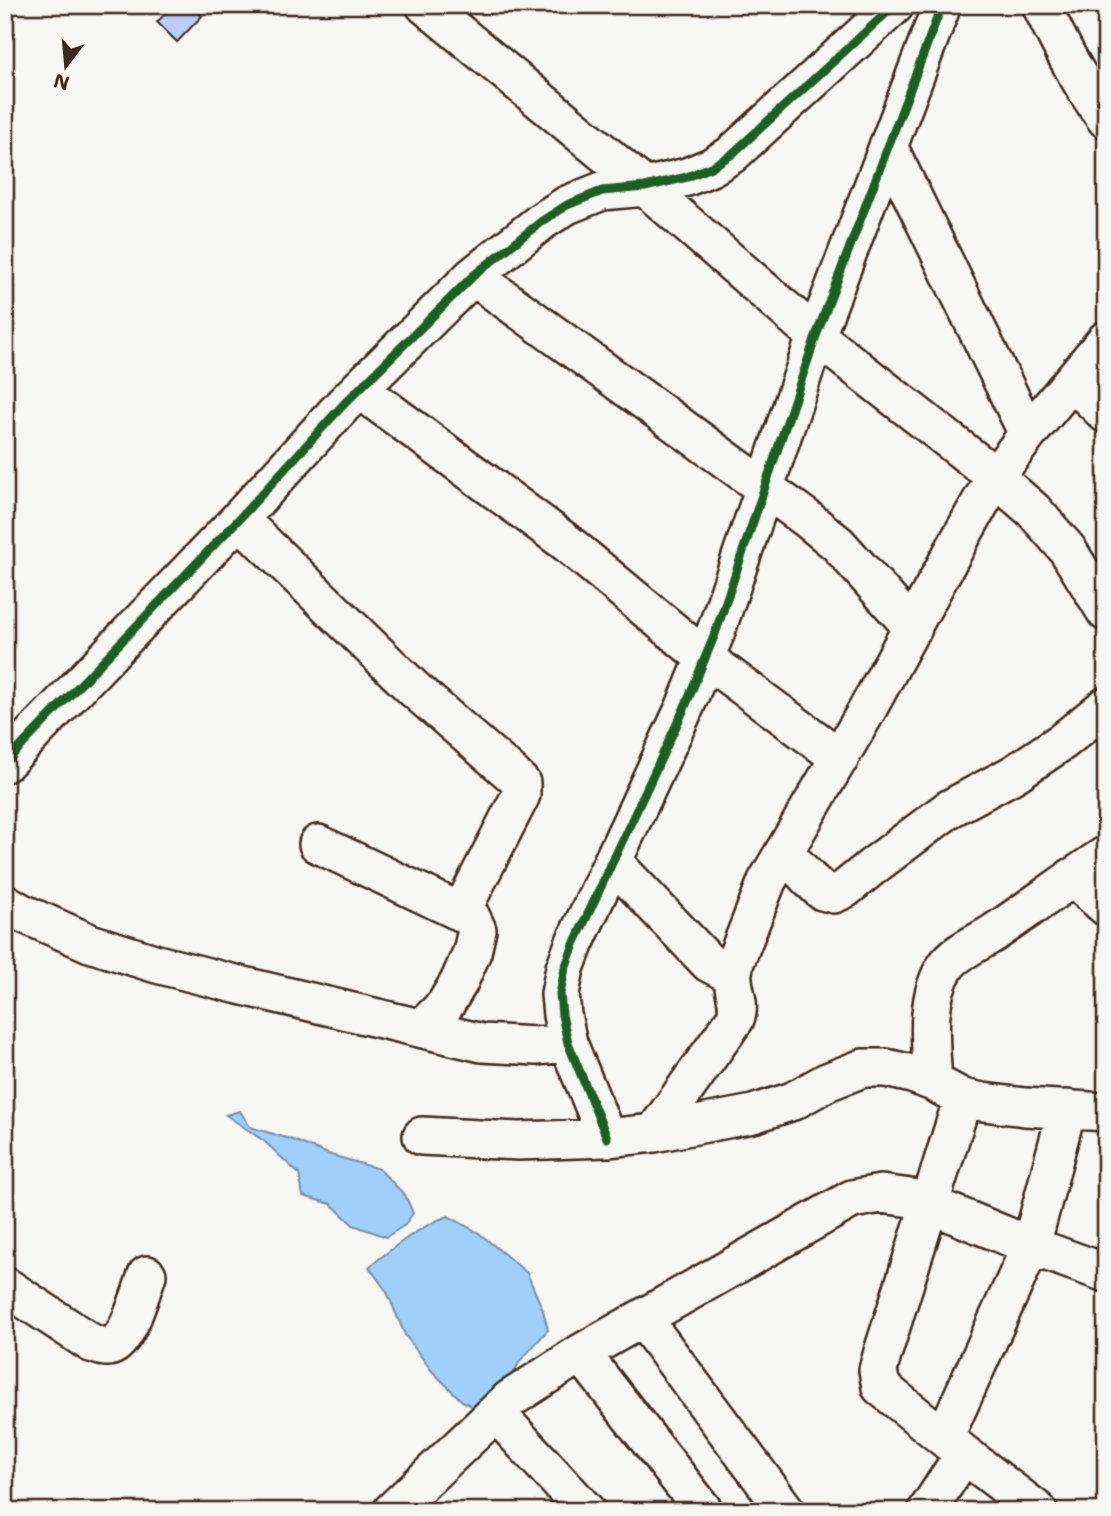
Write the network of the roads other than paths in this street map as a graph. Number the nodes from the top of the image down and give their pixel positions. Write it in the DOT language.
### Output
graph roads {
  1 [pos="425,5"];
  2 [pos="895,5"];
  3 [pos="942,5"];
  4 [pos="1041,5"];
  5 [pos="1106,119"];
  6 [pos="888,146"];
  7 [pos="645,187"];
  8 [pos="473,276"];
  9 [pos="816,336"];
  10 [pos="1106,340"];
  11 [pos="1072,381"];
  12 [pos="359,389"];
  13 [pos="1106,414"];
  14 [pos="1028,434"];
  15 [pos="995,477"];
  16 [pos="765,489"];
  17 [pos="239,519"];
  18 [pos="1106,612"];
  19 [pos="912,628"];
  20 [pos="705,658"];
  21 [pos="1106,706"];
  22 [pos="840,758"];
  23 [pos="5,763"];
  24 [pos="318,844"];
  25 [pos="784,852"];
  26 [pos="1106,855"];
  27 [pos="612,862"];
  28 [pos="1072,877"];
  29 [pos="5,903"];
  30 [pos="1106,907"];
  31 [pos="461,912"];
  32 [pos="732,975"];
  33 [pos="422,1028"];
  34 [pos="568,1043"];
  35 [pos="948,1090"];
  36 [pos="1067,1109"];
  37 [pos="1106,1112"];
  38 [pos="654,1133"];
  39 [pos="422,1136"];
  40 [pos="607,1139"];
  41 [pos="929,1204"];
  42 [pos="1031,1246"];
  43 [pos="1106,1273"];
  44 [pos="147,1275"];
  45 [pos="5,1286"];
  46 [pos="643,1319"];
  47 [pos="580,1353"];
  48 [pos="497,1414"];
  49 [pos="954,1446"];
  50 [pos="392,1511"];
  51 [pos="586,1511"];
  52 [pos="704,1511"];
  53 [pos="786,1511"];
  54 [pos="927,1511"];
  55 [pos="1038,1511"];
  1 -- 7 [label="street"];
  2 -- 7 [label="street"];
  3 -- 6 [label="street"];
  4 -- 5 [label="street"];
  6 -- 9 [label="street"];
  6 -- 14 [label="street"];
  7 -- 8 [label="street"];
  7 -- 9 [label="street"];
  8 -- 12 [label="street"];
  8 -- 16 [label="street"];
  9 -- 15 [label="street"];
  9 -- 16 [label="street"];
  10 -- 11 [label="street"];
  11 -- 13 [label="street"];
  11 -- 14 [label="street"];
  12 -- 17 [label="street"];
  12 -- 20 [label="street"];
  14 -- 15 [label="street"];
  15 -- 18 [label="street"];
  15 -- 19 [label="street"];
  16 -- 19 [label="street"];
  16 -- 20 [label="street"];
  17 -- 23 [label="street"];
  17 -- 31 [label="street"];
  19 -- 22 [label="street"];
  20 -- 22 [label="street"];
  20 -- 27 [label="street"];
  21 -- 25 [label="street"];
  22 -- 25 [label="street"];
  24 -- 31 [label="street"];
  25 -- 32 [label="street"];
  26 -- 28 [label="street"];
  27 -- 32 [label="street"];
  27 -- 34 [label="street"];
  28 -- 30 [label="street"];
  28 -- 35 [label="street"];
  29 -- 33 [label="street"];
  31 -- 33 [label="street"];
  32 -- 38 [label="street"];
  33 -- 34 [label="street"];
  34 -- 40 [label="street"];
  35 -- 36 [label="street"];
  35 -- 38 [label="street"];
  35 -- 41 [label="street"];
  36 -- 37 [label="street"];
  36 -- 42 [label="street"];
  38 -- 40 [label="street"];
  39 -- 40 [label="street"];
  41 -- 42 [label="street"];
  41 -- 46 [label="street"];
  41 -- 49 [label="street"];
  42 -- 43 [label="street"];
  42 -- 49 [label="street"];
  44 -- 45 [label="street"];
  46 -- 47 [label="street"];
  46 -- 53 [label="street"];
  47 -- 48 [label="street"];
  47 -- 52 [label="street"];
  48 -- 50 [label="street"];
  48 -- 51 [label="street"];
  49 -- 54 [label="street"];
  49 -- 55 [label="street"];
}
